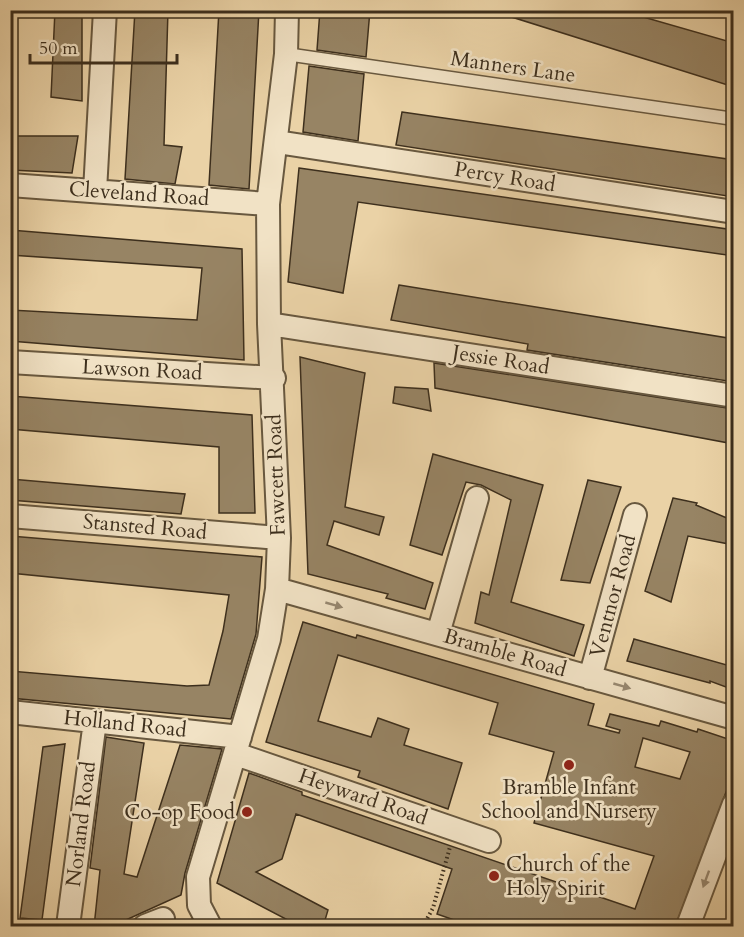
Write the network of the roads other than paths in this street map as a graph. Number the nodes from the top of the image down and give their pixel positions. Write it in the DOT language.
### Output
graph roads {
  1 [pos="105,10"];
  2 [pos="287,10"];
  3 [pos="286,54"];
  4 [pos="734,119"];
  5 [pos="277,142"];
  6 [pos="10,184"];
  7 [pos="95,191"];
  8 [pos="268,204"];
  9 [pos="734,212"];
  10 [pos="269,324"];
  11 [pos="10,362"];
  12 [pos="274,378"];
  13 [pos="734,396"];
  14 [pos="477,498"];
  15 [pos="635,515"];
  16 [pos="10,516"];
  17 [pos="279,538"];
  18 [pos="277,589"];
  19 [pos="438,634"];
  20 [pos="590,678"];
  21 [pos="10,712"];
  22 [pos="734,718"];
  23 [pos="95,721"];
  24 [pos="238,745"];
  25 [pos="734,804"];
  26 [pos="489,841"];
  27 [pos="68,927"];
  28 [pos="210,927"];
  29 [pos="688,927"];
  1 -- 7 [label="street"];
  2 -- 3 [label="street, Fawcett Road"];
  3 -- 4 [label="lane, Manners Lane"];
  3 -- 5 [label="street, Fawcett Road"];
  5 -- 8 [label="street, Fawcett Road"];
  5 -- 9 [label="street, Percy Road"];
  6 -- 7 [label="street, Cleveland Road"];
  7 -- 8 [label="street, Cleveland Road"];
  8 -- 10 [label="street, Fawcett Road"];
  10 -- 12 [label="street, Fawcett Road"];
  10 -- 13 [label="street, Jessie Road"];
  11 -- 12 [label="street, Lawson Road"];
  12 -- 17 [label="street, Fawcett Road"];
  14 -- 19 [label="street"];
  15 -- 20 [label="street, Ventnor Road"];
  16 -- 17 [label="street, Stansted Road"];
  17 -- 18 [label="street, Fawcett Road"];
  18 -- 19 [label="street, Bramble Road, one-way"];
  18 -- 24 [label="street, Fawcett Road"];
  19 -- 20 [label="street, Bramble Road"];
  20 -- 22 [label="street, Bramble Road, one-way"];
  21 -- 23 [label="street, Holland Road"];
  23 -- 24 [label="street, Holland Road"];
  23 -- 27 [label="street, Norland Road"];
  24 -- 26 [label="street, Heyward Road"];
  24 -- 28 [label="street, Fawcett Road"];
  25 -- 29 [label="street, one-way"];
}
